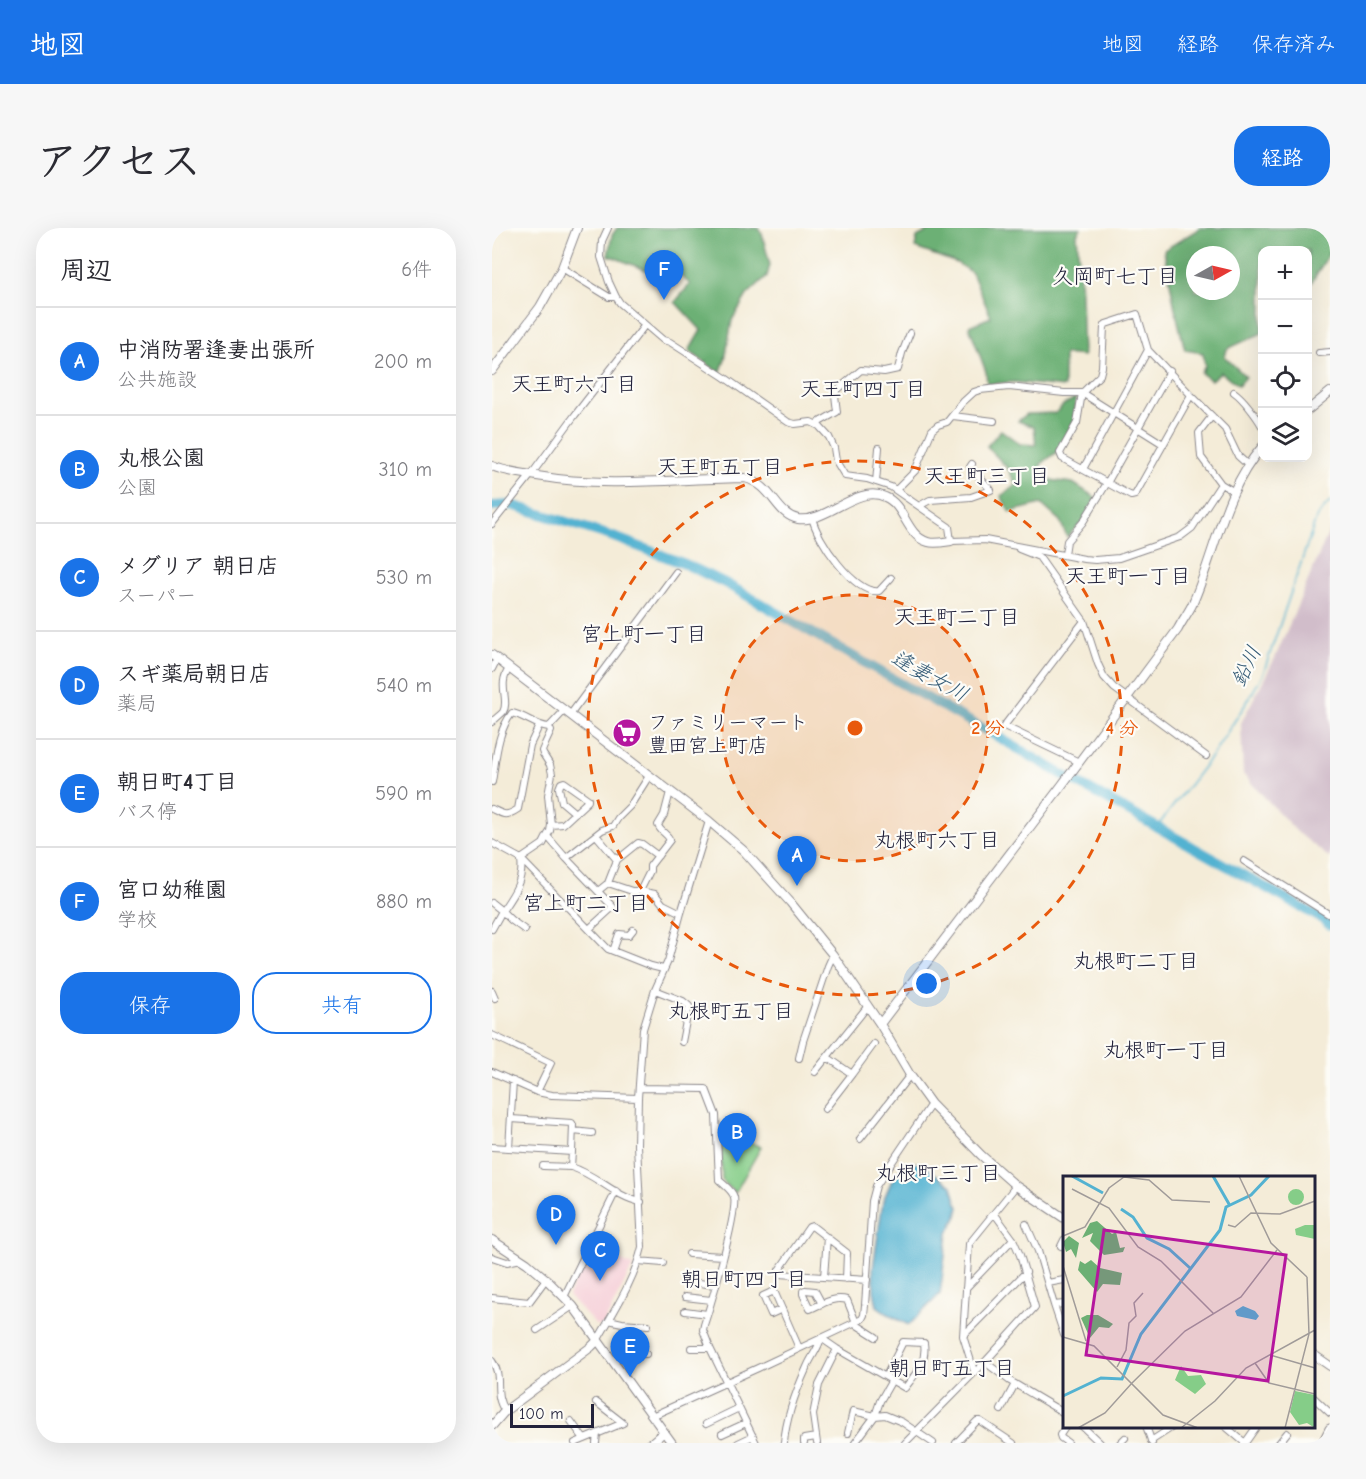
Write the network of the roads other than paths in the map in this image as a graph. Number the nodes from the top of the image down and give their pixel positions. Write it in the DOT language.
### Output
graph roads {
  1 [pos="577,228"];
  2 [pos="608,228"];
  3 [pos="562,268"];
  4 [pos="616,297"];
  5 [pos="645,325"];
  6 [pos="910,333"];
  7 [pos="1148,350"];
  8 [pos="1330,352"];
  9 [pos="1319,353"];
  10 [pos="492,371"];
  11 [pos="1170,371"];
  12 [pos="1234,392"];
  13 [pos="1330,392"];
  14 [pos="1082,393"];
  15 [pos="1191,394"];
  16 [pos="1310,408"];
  17 [pos="1113,413"];
  18 [pos="953,416"];
  19 [pos="1212,416"];
  20 [pos="1258,418"];
  21 [pos="994,421"];
  22 [pos="816,424"];
  23 [pos="1138,428"];
  24 [pos="1163,444"];
  25 [pos="879,448"];
  26 [pos="1258,453"];
  27 [pos="972,464"];
  28 [pos="1248,465"];
  29 [pos="492,466"];
  30 [pos="1083,469"];
  31 [pos="531,475"];
  32 [pos="876,482"];
  33 [pos="1107,483"];
  34 [pos="1221,484"];
  35 [pos="896,490"];
  36 [pos="1233,491"];
  37 [pos="919,506"];
  38 [pos="492,511"];
  39 [pos="501,512"];
  40 [pos="812,517"];
  41 [pos="492,524"];
  42 [pos="951,541"];
  43 [pos="1013,546"];
  44 [pos="1065,554"];
  45 [pos="676,572"];
  46 [pos="891,578"];
  47 [pos="1084,621"];
  48 [pos="494,657"];
  49 [pos="492,669"];
  50 [pos="509,669"];
  51 [pos="1126,699"];
  52 [pos="567,713"];
  53 [pos="492,722"];
  54 [pos="538,726"];
  55 [pos="549,727"];
  56 [pos="1206,756"];
  57 [pos="1077,765"];
  58 [pos="649,776"];
  59 [pos="492,782"];
  60 [pos="670,792"];
  61 [pos="492,809"];
  62 [pos="575,813"];
  63 [pos="709,821"];
  64 [pos="551,825"];
  65 [pos="597,835"];
  66 [pos="547,836"];
  67 [pos="492,843"];
  68 [pos="658,856"];
  69 [pos="566,858"];
  70 [pos="521,859"];
  71 [pos="617,860"];
  72 [pos="1244,861"];
  73 [pos="608,883"];
  74 [pos="598,891"];
  75 [pos="640,891"];
  76 [pos="492,903"];
  77 [pos="502,911"];
  78 [pos="681,913"];
  79 [pos="1330,915"];
  80 [pos="492,929"];
  81 [pos="588,929"];
  82 [pos="525,930"];
  83 [pos="633,930"];
  84 [pos="613,951"];
  85 [pos="833,956"];
  86 [pos="663,969"];
  87 [pos="655,990"];
  88 [pos="492,991"];
  89 [pos="495,998"];
  90 [pos="867,1007"];
  91 [pos="880,1024"];
  92 [pos="492,1035"];
  93 [pos="682,1042"];
  94 [pos="874,1044"];
  95 [pos="827,1057"];
  96 [pos="799,1058"];
  97 [pos="492,1072"];
  98 [pos="815,1072"];
  99 [pos="852,1074"];
  100 [pos="910,1075"];
  101 [pos="513,1081"];
  102 [pos="639,1088"];
  103 [pos="537,1092"];
  104 [pos="638,1098"];
  105 [pos="931,1104"];
  106 [pos="825,1109"];
  107 [pos="511,1119"];
  108 [pos="573,1131"];
  109 [pos="592,1133"];
  110 [pos="860,1139"];
  111 [pos="492,1147"];
  112 [pos="509,1148"];
  113 [pos="572,1152"];
  114 [pos="543,1166"];
  115 [pos="571,1167"];
  116 [pos="1016,1186"];
  117 [pos="616,1191"];
  118 [pos="641,1202"];
  119 [pos="994,1213"];
  120 [pos="1063,1217"];
  121 [pos="1026,1224"];
  122 [pos="826,1237"];
  123 [pos="1013,1239"];
  124 [pos="492,1240"];
  125 [pos="689,1254"];
  126 [pos="723,1256"];
  127 [pos="492,1257"];
  128 [pos="521,1259"];
  129 [pos="638,1261"];
  130 [pos="663,1263"];
  131 [pos="1026,1272"];
  132 [pos="824,1277"];
  133 [pos="546,1279"];
  134 [pos="846,1279"];
  135 [pos="867,1280"];
  136 [pos="1063,1280"];
  137 [pos="699,1283"];
  138 [pos="1048,1283"];
  139 [pos="715,1285"];
  140 [pos="966,1288"];
  141 [pos="564,1297"];
  142 [pos="685,1297"];
  143 [pos="492,1298"];
  144 [pos="711,1300"];
  145 [pos="822,1304"];
  146 [pos="1063,1304"];
  147 [pos="1054,1305"];
  148 [pos="573,1306"];
  149 [pos="782,1309"];
  150 [pos="685,1311"];
  151 [pos="707,1314"];
  152 [pos="609,1320"];
  153 [pos="856,1321"];
  154 [pos="648,1325"];
  155 [pos="537,1330"];
  156 [pos="1063,1330"];
  157 [pos="963,1336"];
  158 [pos="876,1337"];
  159 [pos="821,1338"];
  160 [pos="597,1341"];
  161 [pos="691,1348"];
  162 [pos="710,1348"];
  163 [pos="799,1348"];
  164 [pos="837,1349"];
  165 [pos="646,1354"];
  166 [pos="1315,1356"];
  167 [pos="492,1361"];
  168 [pos="614,1361"];
  169 [pos="985,1362"];
  170 [pos="1330,1366"];
  171 [pos="974,1371"];
  172 [pos="889,1378"];
  173 [pos="727,1382"];
  174 [pos="1016,1384"];
  175 [pos="1315,1399"];
  176 [pos="596,1402"];
  177 [pos="740,1408"];
  178 [pos="1001,1410"];
  179 [pos="505,1412"];
  180 [pos="1063,1412"];
  181 [pos="1330,1413"];
  182 [pos="652,1416"];
  183 [pos="874,1416"];
  184 [pos="571,1420"];
  185 [pos="746,1422"];
  186 [pos="706,1424"];
  187 [pos="492,1426"];
  188 [pos="1065,1428"];
  189 [pos="1084,1428"];
  190 [pos="1171,1428"];
  191 [pos="1227,1428"];
  192 [pos="1255,1428"];
  193 [pos="1330,1430"];
  194 [pos="917,1431"];
  195 [pos="664,1432"];
  196 [pos="848,1433"];
  197 [pos="1287,1433"];
  198 [pos="597,1434"];
  199 [pos="722,1434"];
  200 [pos="584,1439"];
  201 [pos="754,1440"];
  202 [pos="817,1440"];
  203 [pos="959,1442"];
  204 [pos="1097,1442"];
  205 [pos="1151,1442"];
  206 [pos="575,1443"];
  207 [pos="596,1443"];
  208 [pos="651,1443"];
  209 [pos="657,1443"];
  210 [pos="672,1443"];
  211 [pos="738,1443"];
  212 [pos="784,1443"];
  213 [pos="804,1443"];
  214 [pos="855,1443"];
  215 [pos="905,1443"];
  216 [pos="933,1443"];
  217 [pos="1013,1443"];
  218 [pos="1068,1443"];
  219 [pos="1244,1443"];
  220 [pos="1279,1443"];
  221 [pos="1323,1443"];
  222 [pos="1328,1443"];
  1 -- 3 [label="main road"];
  2 -- 4 [label="street"];
  3 -- 4 [label="street"];
  3 -- 10 [label="main road"];
  4 -- 5 [label="street"];
  5 -- 22 [label="street"];
  5 -- 31 [label="street"];
  6 -- 22 [label="street"];
  7 -- 11 [label="street"];
  7 -- 14 [label="street"];
  7 -- 17 [label="street"];
  8 -- 9 [label="street"];
  11 -- 15 [label="street"];
  11 -- 23 [label="street"];
  12 -- 20 [label="street"];
  13 -- 16 [label="street"];
  14 -- 17 [label="street"];
  14 -- 18 [label="street"];
  14 -- 30 [label="street"];
  15 -- 19 [label="street"];
  15 -- 24 [label="street"];
  17 -- 23 [label="street"];
  17 -- 30 [label="street"];
  18 -- 21 [label="street"];
  18 -- 35 [label="street"];
  19 -- 28 [label="street"];
  19 -- 34 [label="street"];
  22 -- 32 [label="street"];
  23 -- 24 [label="street"];
  23 -- 33 [label="street"];
  24 -- 33 [label="street"];
  25 -- 32 [label="street"];
  26 -- 28 [label="street"];
  27 -- 37 [label="street"];
  28 -- 36 [label="street"];
  29 -- 31 [label="street"];
  30 -- 33 [label="street"];
  31 -- 39 [label="street"];
  31 -- 40 [label="street"];
  32 -- 35 [label="street"];
  33 -- 44 [label="street"];
  34 -- 36 [label="street"];
  34 -- 44 [label="street"];
  35 -- 37 [label="street"];
  36 -- 51 [label="street"];
  37 -- 42 [label="street"];
  38 -- 39 [label="street"];
  39 -- 41 [label="street"];
  40 -- 42 [label="street"];
  40 -- 46 [label="street"];
  42 -- 43 [label="street"];
  43 -- 44 [label="street"];
  43 -- 47 [label="street"];
  45 -- 52 [label="street"];
  47 -- 51 [label="street"];
  47 -- 57 [label="street"];
  48 -- 49 [label="street"];
  48 -- 50 [label="street"];
  50 -- 52 [label="street"];
  50 -- 53 [label="street"];
  51 -- 56 [label="street"];
  51 -- 57 [label="street"];
  52 -- 55 [label="street"];
  52 -- 58 [label="street"];
  54 -- 55 [label="street"];
  54 -- 59 [label="street"];
  54 -- 61 [label="street"];
  55 -- 64 [label="street"];
  57 -- 91 [label="street"];
  58 -- 60 [label="street"];
  58 -- 65 [label="street"];
  60 -- 63 [label="street"];
  60 -- 68 [label="street"];
  62 -- 64 [label="street"];
  63 -- 78 [label="street"];
  63 -- 85 [label="street"];
  64 -- 66 [label="street"];
  65 -- 69 [label="street"];
  65 -- 71 [label="street"];
  66 -- 69 [label="street"];
  66 -- 70 [label="street"];
  67 -- 70 [label="street"];
  68 -- 71 [label="street"];
  68 -- 75 [label="street"];
  69 -- 74 [label="street"];
  70 -- 77 [label="street"];
  70 -- 81 [label="street"];
  71 -- 73 [label="street"];
  72 -- 79 [label="street"];
  73 -- 74 [label="street"];
  73 -- 75 [label="street"];
  74 -- 81 [label="street"];
  75 -- 78 [label="street"];
  76 -- 77 [label="street"];
  77 -- 80 [label="street"];
  77 -- 82 [label="street"];
  78 -- 86 [label="street"];
  81 -- 84 [label="street"];
  83 -- 84 [label="street"];
  84 -- 86 [label="street"];
  85 -- 90 [label="street"];
  85 -- 96 [label="street"];
  86 -- 87 [label="street"];
  87 -- 93 [label="street"];
  87 -- 102 [label="street"];
  88 -- 89 [label="street"];
  90 -- 91 [label="street"];
  90 -- 95 [label="street"];
  91 -- 100 [label="street"];
  92 -- 103 [label="street"];
  94 -- 99 [label="street"];
  95 -- 98 [label="street"];
  95 -- 99 [label="street"];
  97 -- 101 [label="street"];
  99 -- 106 [label="street"];
  100 -- 105 [label="street"];
  100 -- 110 [label="street"];
  101 -- 103 [label="street"];
  101 -- 107 [label="street"];
  102 -- 104 [label="street"];
  102 -- 126 [label="street"];
  103 -- 104 [label="street"];
  104 -- 118 [label="street"];
  105 -- 116 [label="street"];
  105 -- 135 [label="street"];
  107 -- 108 [label="street"];
  107 -- 112 [label="street"];
  108 -- 109 [label="street"];
  108 -- 113 [label="street"];
  111 -- 112 [label="street"];
  112 -- 113 [label="street"];
  113 -- 115 [label="street"];
  114 -- 115 [label="street"];
  115 -- 117 [label="street"];
  116 -- 119 [label="street"];
  116 -- 120 [label="street"];
  117 -- 118 [label="street"];
  117 -- 141 [label="street"];
  118 -- 129 [label="street"];
  119 -- 123 [label="street"];
  119 -- 140 [label="street"];
  121 -- 138 [label="street"];
  122 -- 132 [label="street"];
  122 -- 132 [label="street"];
  122 -- 134 [label="street"];
  123 -- 131 [label="street"];
  123 -- 140 [label="street"];
  124 -- 128 [label="street"];
  125 -- 126 [label="street"];
  126 -- 139 [label="street"];
  127 -- 128 [label="street"];
  128 -- 133 [label="street"];
  129 -- 130 [label="street"];
  129 -- 152 [label="street"];
  131 -- 157 [label="street"];
  131 -- 169 [label="street"];
  132 -- 134 [label="street"];
  133 -- 141 [label="street"];
  133 -- 143 [label="street"];
  134 -- 135 [label="street"];
  135 -- 153 [label="street"];
  136 -- 138 [label="street"];
  137 -- 139 [label="street"];
  138 -- 147 [label="street"];
  139 -- 144 [label="street"];
  140 -- 157 [label="street"];
  141 -- 148 [label="street"];
  142 -- 144 [label="street"];
  144 -- 151 [label="street"];
  145 -- 153 [label="street"];
  146 -- 147 [label="street"];
  147 -- 156 [label="street"];
  148 -- 155 [label="street"];
  148 -- 160 [label="street"];
  149 -- 163 [label="street"];
  150 -- 151 [label="street"];
  151 -- 162 [label="street"];
  152 -- 154 [label="street"];
  152 -- 160 [label="street"];
  153 -- 158 [label="street"];
  153 -- 159 [label="street"];
  157 -- 171 [label="street"];
  159 -- 163 [label="street"];
  159 -- 164 [label="street"];
  159 -- 212 [label="street"];
  160 -- 168 [label="street"];
  160 -- 179 [label="street"];
  161 -- 162 [label="street"];
  162 -- 173 [label="street"];
  163 -- 173 [label="street"];
  164 -- 172 [label="street"];
  164 -- 202 [label="street"];
  165 -- 168 [label="street"];
  166 -- 170 [label="street"];
  167 -- 179 [label="street"];
  168 -- 182 [label="street"];
  169 -- 171 [label="street"];
  169 -- 174 [label="street"];
  171 -- 194 [label="street"];
  172 -- 172 [label="street"];
  172 -- 183 [label="street"];
  173 -- 177 [label="street"];
  173 -- 182 [label="street"];
  174 -- 178 [label="street"];
  174 -- 180 [label="street"];
  175 -- 181 [label="street"];
  176 -- 198 [label="street"];
  177 -- 185 [label="street"];
  177 -- 186 [label="street"];
  179 -- 187 [label="street"];
  182 -- 195 [label="street"];
  183 -- 194 [label="street"];
  183 -- 196 [label="street"];
  183 -- 214 [label="street"];
  184 -- 200 [label="street"];
  185 -- 199 [label="street"];
  185 -- 201 [label="street"];
  188 -- 218 [label="street"];
  189 -- 204 [label="street"];
  190 -- 205 [label="street"];
  191 -- 219 [label="street"];
  192 -- 219 [label="street"];
  193 -- 221 [label="highway"];
  193 -- 222 [label="street"];
  194 -- 215 [label="street"];
  194 -- 216 [label="street"];
  195 -- 208 [label="street"];
  195 -- 209 [label="street"];
  195 -- 210 [label="street"];
  197 -- 220 [label="street"];
  198 -- 200 [label="street"];
  198 -- 207 [label="street"];
  200 -- 206 [label="street"];
  201 -- 211 [label="street"];
  202 -- 213 [label="street"];
  203 -- 217 [label="street"];
}
